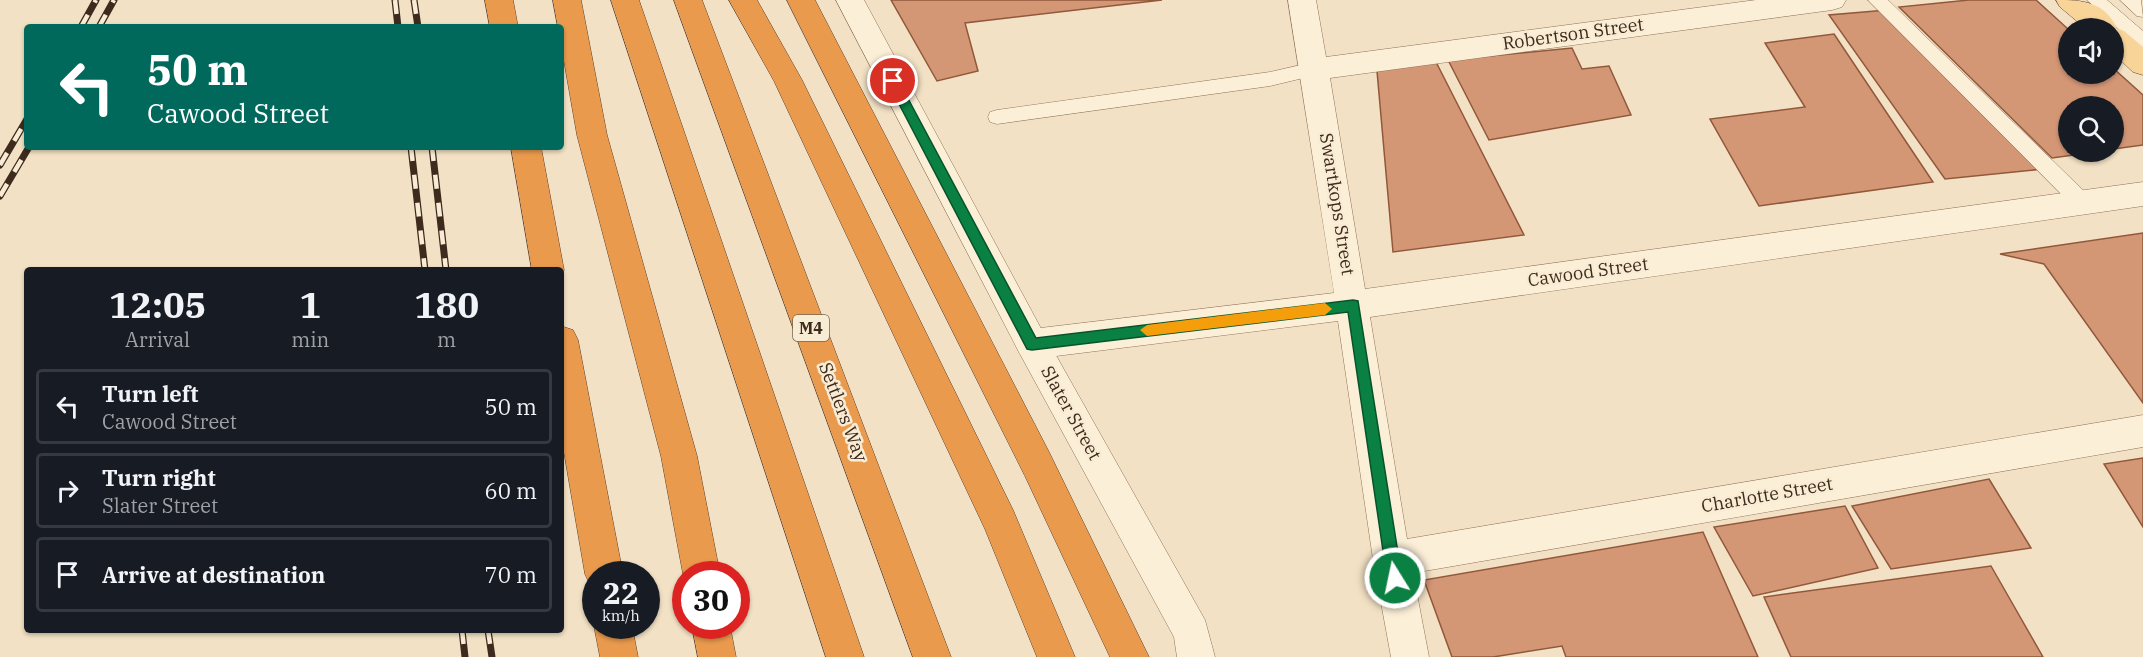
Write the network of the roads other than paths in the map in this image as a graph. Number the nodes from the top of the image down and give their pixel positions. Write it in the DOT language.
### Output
graph roads {
  1 [pos="499,0"];
  2 [pos="567,0"];
  3 [pos="625,0"];
  4 [pos="688,0"];
  5 [pos="743,0"];
  6 [pos="801,0"];
  7 [pos="850,0"];
  8 [pos="1302,0"];
  9 [pos="1832,0"];
  10 [pos="1877,0"];
  11 [pos="2070,0"];
  12 [pos="2096,0"];
  13 [pos="2129,0"];
  14 [pos="2143,11"];
  15 [pos="2091,18"];
  16 [pos="503,24"];
  17 [pos="2143,41"];
  18 [pos="2124,47"];
  19 [pos="2143,64"];
  20 [pos="1314,69"];
  21 [pos="998,117"];
  22 [pos="527,150"];
  23 [pos="2143,194"];
  24 [pos="2083,203"];
  25 [pos="547,267"];
  26 [pos="1353,305"];
  27 [pos="1032,344"];
  28 [pos="564,356"];
  29 [pos="2143,431"];
  30 [pos="1391,559"];
  31 [pos="602,561"];
  32 [pos="699,561"];
  33 [pos="616,639"];
  34 [pos="714,639"];
  35 [pos="1202,649"];
  36 [pos="619,657"];
  37 [pos="717,657"];
  38 [pos="845,657"];
  39 [pos="932,657"];
  40 [pos="1056,657"];
  41 [pos="1130,657"];
  42 [pos="1410,657"];
  1 -- 16 [label="highway"];
  2 -- 32 [label="highway"];
  3 -- 38 [label="highway"];
  4 -- 39 [label="highway, Settlers Way / M4"];
  5 -- 40 [label="highway"];
  6 -- 41 [label="highway"];
  7 -- 27 [label="street, Slater Street"];
  8 -- 20 [label="street, Swartkops Street"];
  9 -- 20 [label="street, Robertson Street"];
  10 -- 24 [label="lane"];
  11 -- 15 [label="main road"];
  12 -- 17 [label="lane"];
  13 -- 14 [label="lane"];
  18 -- 19 [label="main road"];
  20 -- 21 [label="lane"];
  20 -- 26 [label="street, Swartkops Street"];
  22 -- 25 [label="highway"];
  23 -- 24 [label="street, Cawood Street"];
  24 -- 26 [label="street, Cawood Street"];
  26 -- 27 [label="street, Cawood Street"];
  26 -- 30 [label="street, Swartkops Street"];
  27 -- 35 [label="street, Slater Street"];
  28 -- 31 [label="highway"];
  29 -- 30 [label="street, Charlotte Street"];
  30 -- 42 [label="street, Swartkops Street"];
  33 -- 36 [label="highway"];
  34 -- 37 [label="highway"];
}
